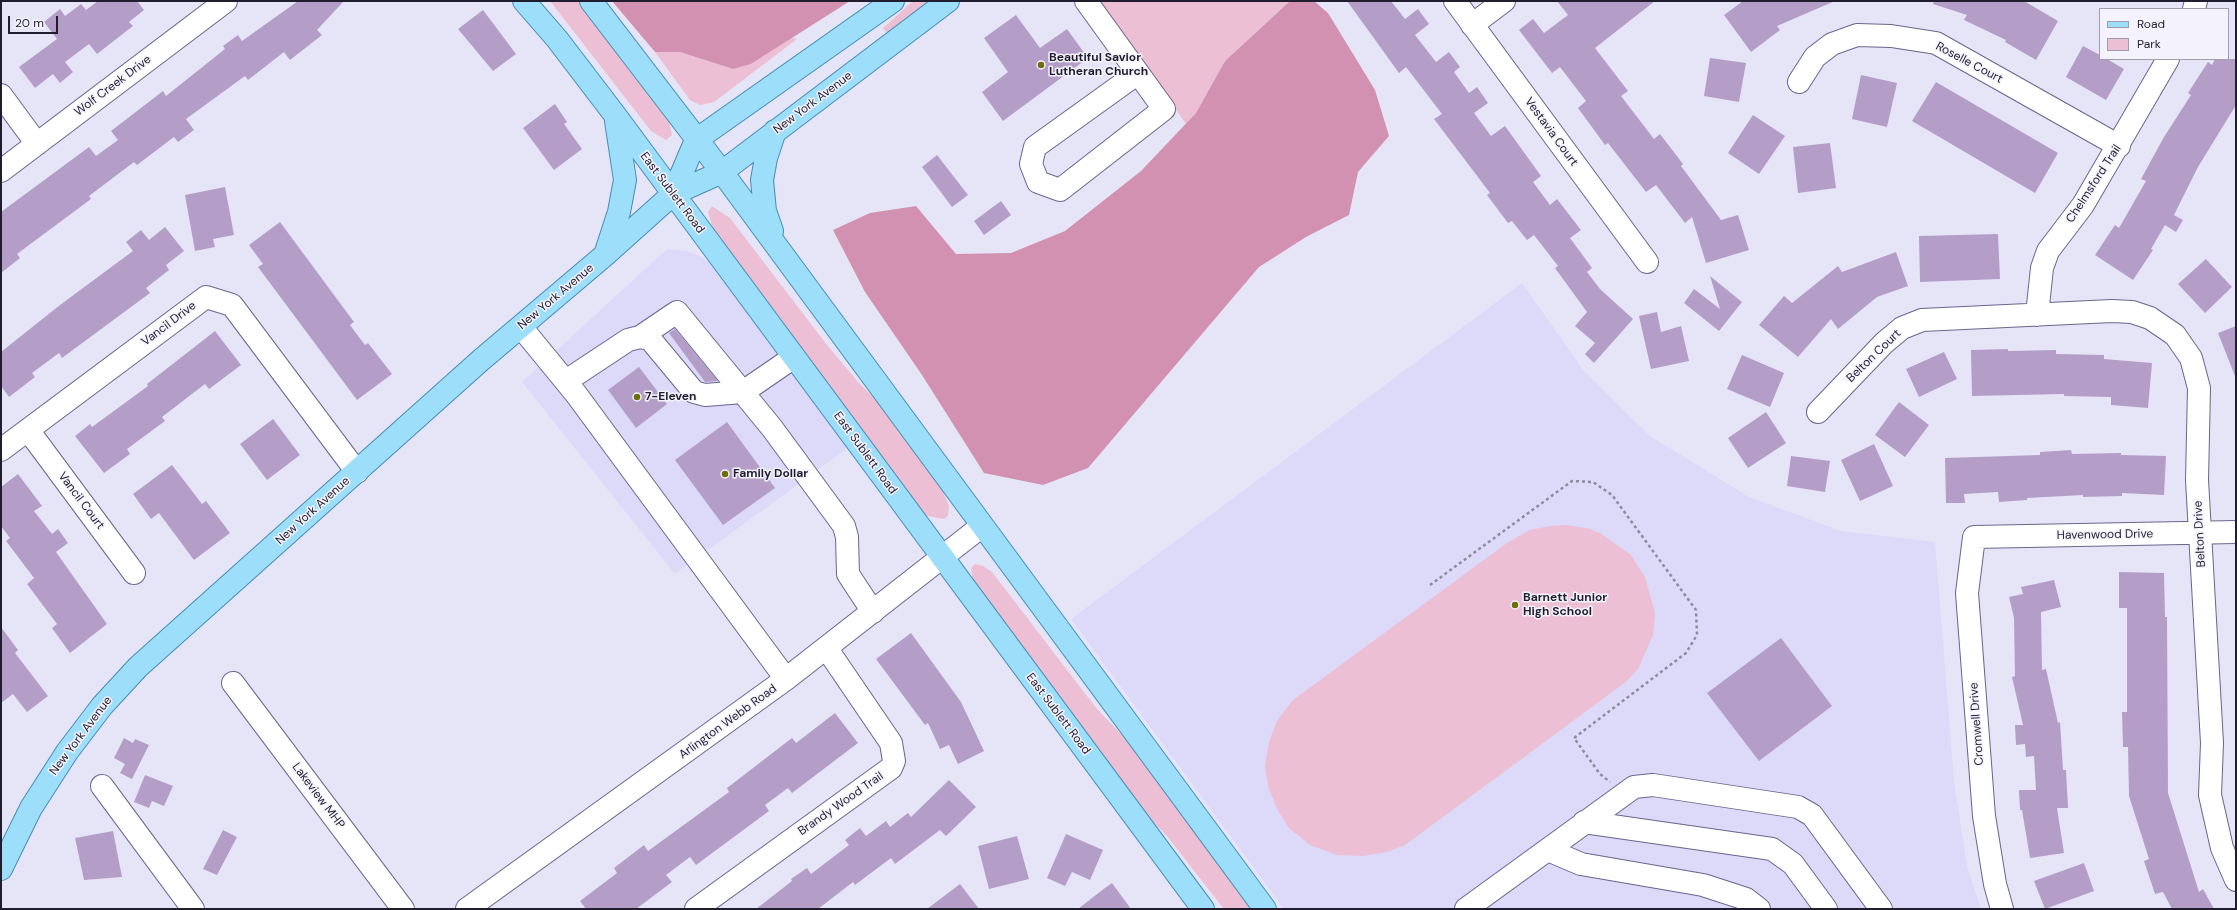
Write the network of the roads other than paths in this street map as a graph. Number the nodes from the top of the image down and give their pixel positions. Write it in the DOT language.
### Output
graph roads {
  1 [pos="226,1"];
  2 [pos="524,1"];
  3 [pos="591,1"];
  4 [pos="893,1"];
  5 [pos="948,1"];
  6 [pos="1086,1"];
  7 [pos="1455,1"];
  8 [pos="1504,1"];
  9 [pos="1472,24"];
  10 [pos="2167,60"];
  11 [pos="1138,73"];
  12 [pos="1799,82"];
  13 [pos="1,95"];
  14 [pos="615,116"];
  15 [pos="775,131"];
  16 [pos="696,140"];
  17 [pos="37,144"];
  18 [pos="2119,146"];
  19 [pos="1,171"];
  20 [pos="722,172"];
  21 [pos="673,194"];
  22 [pos="777,249"];
  23 [pos="605,255"];
  24 [pos="1647,262"];
  25 [pos="2036,315"];
  26 [pos="521,327"];
  27 [pos="640,337"];
  28 [pos="794,357"];
  29 [pos="566,381"];
  30 [pos="743,392"];
  31 [pos="1818,412"];
  32 [pos="28,430"];
  33 [pos="1,450"];
  34 [pos="357,472"];
  35 [pos="982,526"];
  36 [pos="2199,532"];
  37 [pos="2236,532"];
  38 [pos="1974,537"];
  39 [pos="942,557"];
  40 [pos="134,573"];
  41 [pos="873,612"];
  42 [pos="827,649"];
  43 [pos="786,679"];
  44 [pos="233,683"];
  45 [pos="102,786"];
  46 [pos="1584,822"];
  47 [pos="1548,850"];
  48 [pos="1,869"];
  49 [pos="2236,880"];
  50 [pos="193,909"];
  51 [pos="403,909"];
  52 [pos="468,909"];
  53 [pos="696,909"];
  54 [pos="1202,909"];
  55 [pos="1265,909"];
  56 [pos="1466,909"];
  57 [pos="1759,909"];
  58 [pos="1826,909"];
  59 [pos="1881,909"];
  60 [pos="2002,909"];
  1 -- 17 [label="street, Wolf Creek Drive"];
  2 -- 14 [label="main road, East Sublett Road"];
  3 -- 16 [label="main road"];
  4 -- 16 [label="main road"];
  5 -- 15 [label="main road, New York Avenue"];
  6 -- 11 [label="street"];
  7 -- 9 [label="street, Vestavia Court"];
  8 -- 9 [label="street"];
  9 -- 24 [label="street, Vestavia Court"];
  10 -- 18 [label="street, Chelmsford Trail"];
  11 -- 11 [label="street"];
  12 -- 18 [label="street, Roselle Court"];
  13 -- 17 [label="street"];
  14 -- 21 [label="main road, East Sublett Road"];
  14 -- 23 [label="main road"];
  15 -- 20 [label="main road, New York Avenue"];
  15 -- 22 [label="main road"];
  16 -- 20 [label="main road"];
  16 -- 21 [label="main road, New York Avenue"];
  17 -- 19 [label="street, Wolf Creek Drive"];
  18 -- 25 [label="street, Chelmsford Trail"];
  20 -- 21 [label="main road, New York Avenue"];
  20 -- 22 [label="main road"];
  21 -- 23 [label="main road, New York Avenue"];
  21 -- 28 [label="main road, East Sublett Road"];
  22 -- 35 [label="main road"];
  23 -- 26 [label="main road, New York Avenue"];
  25 -- 31 [label="street, Belton Court"];
  25 -- 36 [label="street, Belton Drive"];
  26 -- 29 [label="street"];
  26 -- 34 [label="main road, New York Avenue"];
  27 -- 29 [label="street"];
  27 -- 30 [label="street"];
  27 -- 30 [label="street"];
  28 -- 30 [label="street"];
  28 -- 39 [label="main road, East Sublett Road"];
  29 -- 43 [label="street"];
  30 -- 41 [label="street"];
  32 -- 33 [label="street, Vancil Drive"];
  32 -- 34 [label="street, Vancil Drive"];
  32 -- 40 [label="street, Vancil Court"];
  34 -- 48 [label="main road, New York Avenue"];
  35 -- 39 [label="street, Arlington Webb Road"];
  35 -- 55 [label="main road"];
  36 -- 37 [label="street, Havenwood Drive"];
  36 -- 38 [label="street, Havenwood Drive"];
  36 -- 49 [label="street, Belton Drive"];
  38 -- 60 [label="street, Cromwell Drive"];
  39 -- 41 [label="street, Arlington Webb Road"];
  39 -- 54 [label="main road, East Sublett Road"];
  41 -- 42 [label="street, Arlington Webb Road"];
  42 -- 43 [label="street, Arlington Webb Road"];
  42 -- 53 [label="street, Brandy Wood Trail"];
  43 -- 52 [label="street, Arlington Webb Road"];
  44 -- 51 [label="street, Lakeview MHP"];
  45 -- 50 [label="street"];
  46 -- 47 [label="street"];
  46 -- 58 [label="street"];
  46 -- 59 [label="street"];
  47 -- 56 [label="street"];
  47 -- 57 [label="street"];
}
